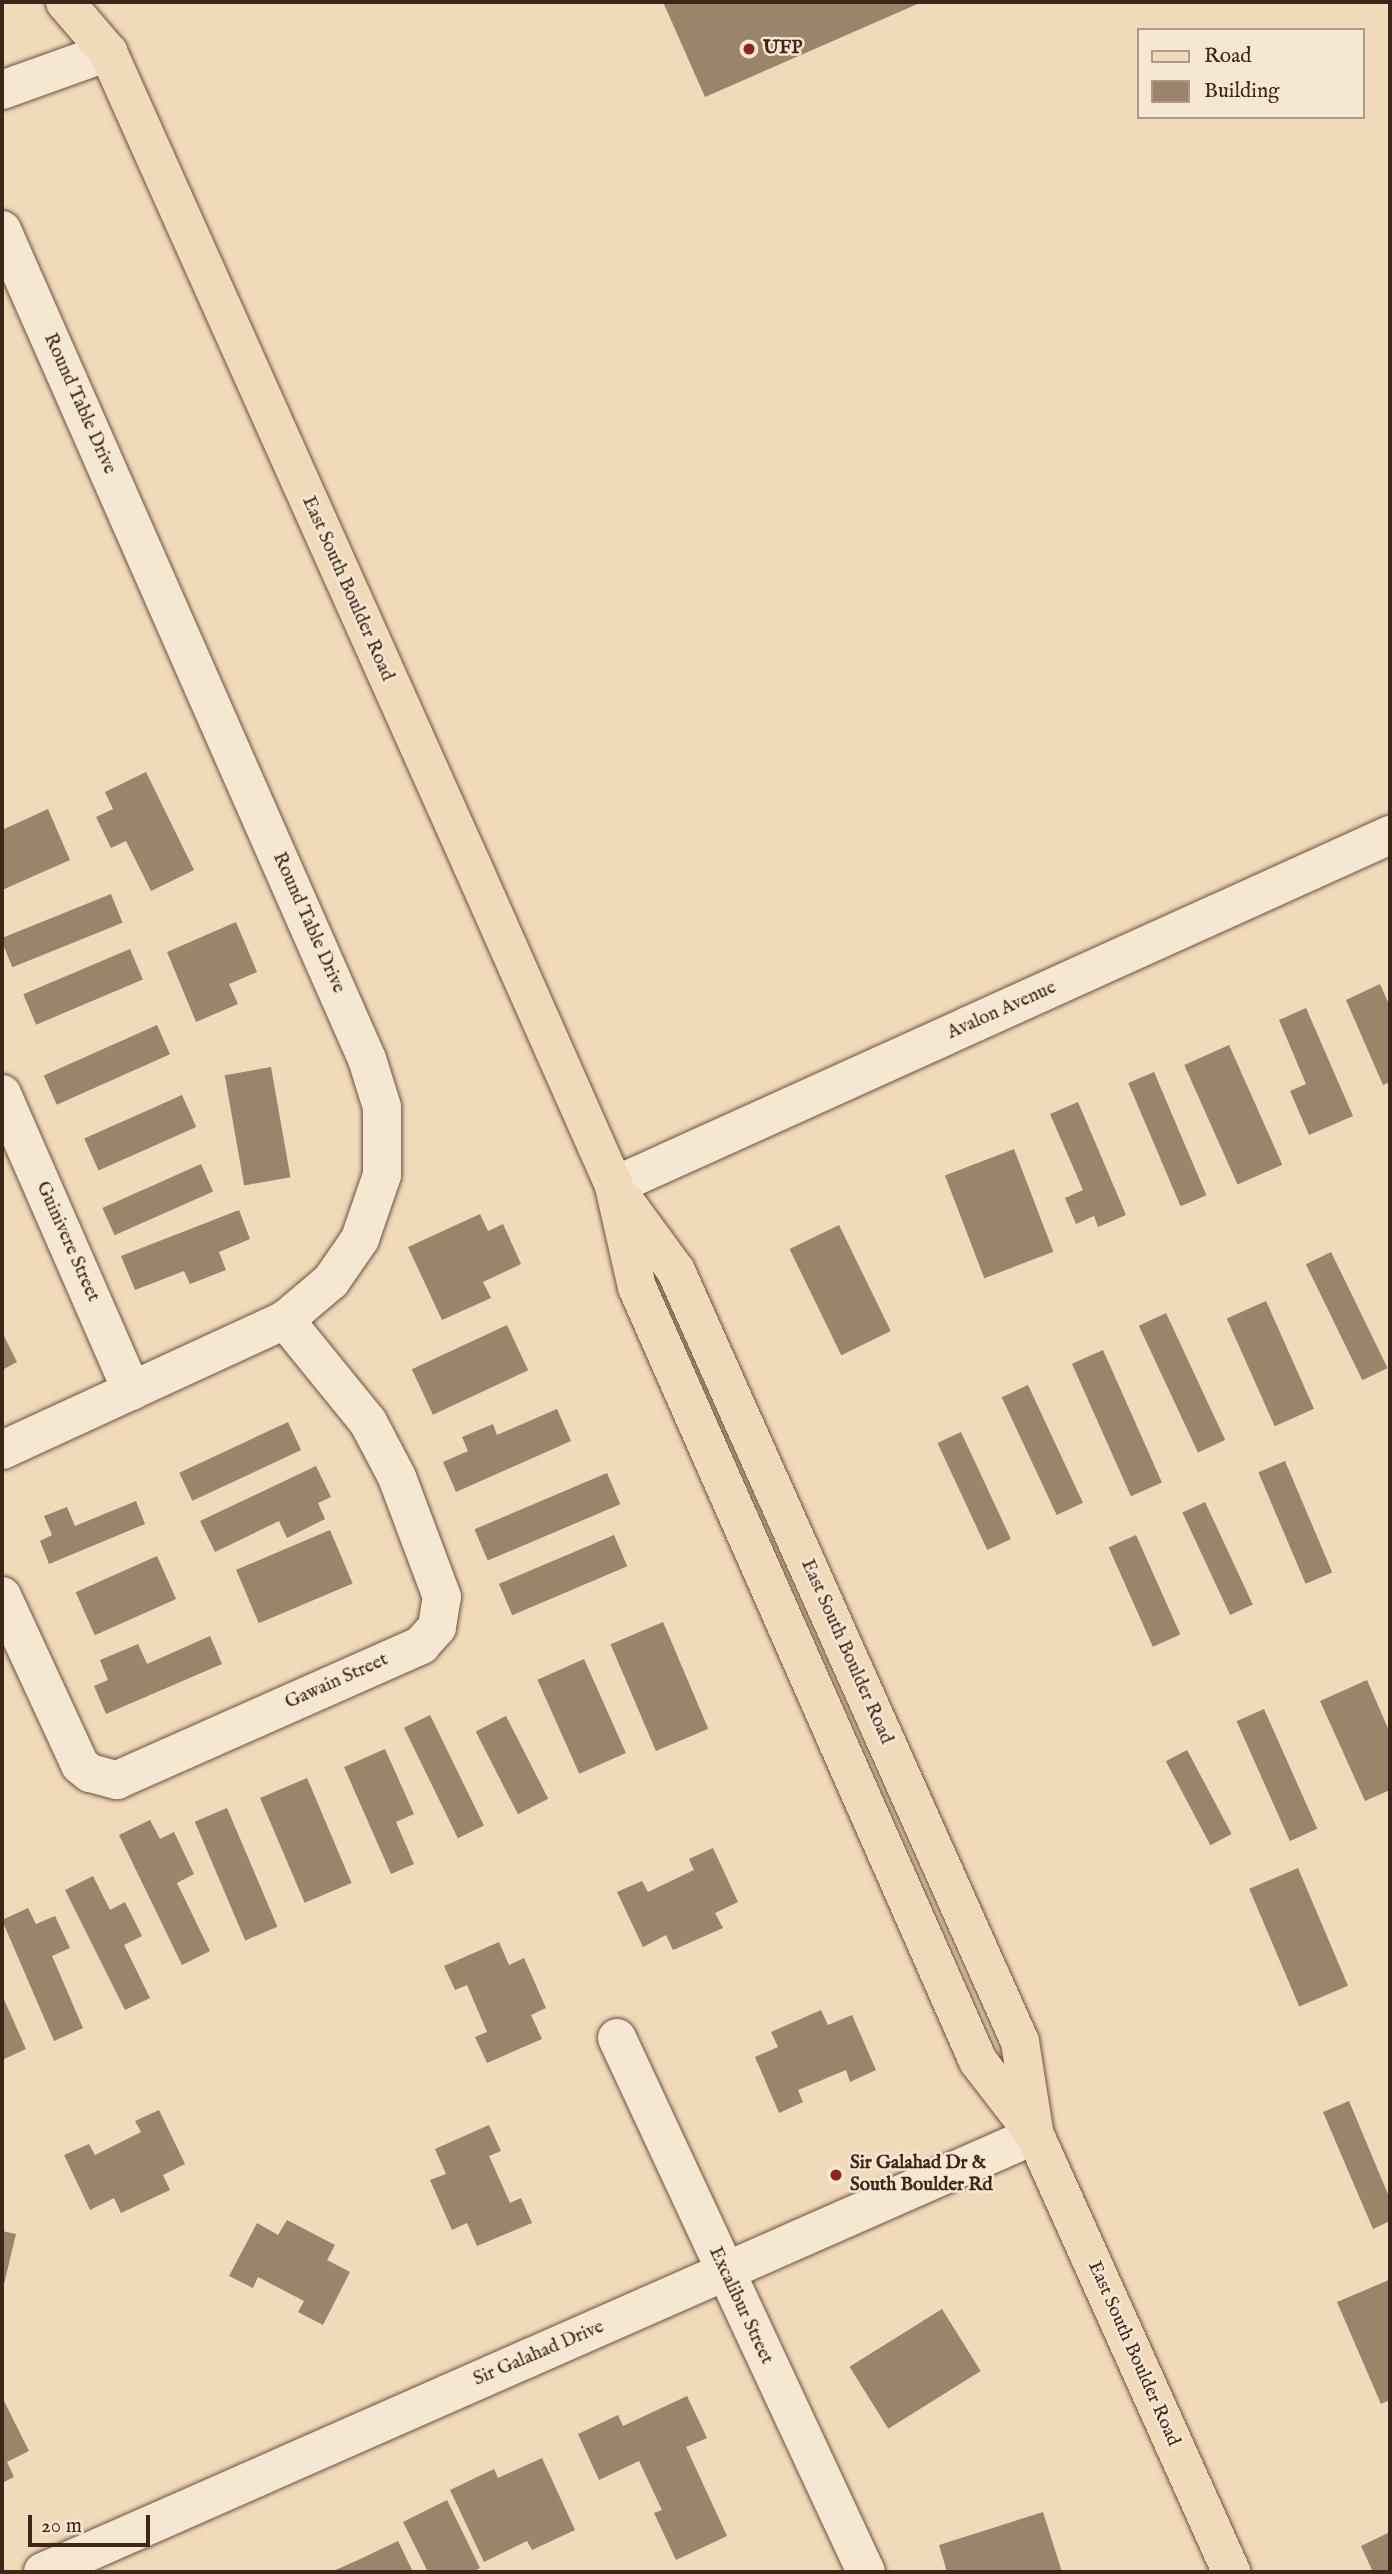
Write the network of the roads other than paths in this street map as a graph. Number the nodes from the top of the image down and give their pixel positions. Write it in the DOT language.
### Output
graph roads {
  1 [pos="65,2"];
  2 [pos="96,2"];
  3 [pos="108,52"];
  4 [pos="2,90"];
  5 [pos="2,230"];
  6 [pos="1390,835"];
  7 [pos="2,1094"];
  8 [pos="614,1186"];
  9 [pos="285,1320"];
  10 [pos="132,1391"];
  11 [pos="2,1450"];
  12 [pos="2,1596"];
  13 [pos="617,2038"];
  14 [pos="1035,2135"];
  15 [pos="723,2275"];
  16 [pos="43,2572"];
  17 [pos="866,2572"];
  18 [pos="1231,2572"];
  1 -- 3 [label="main road, East South Boulder Road"];
  2 -- 3 [label="main road"];
  3 -- 4 [label="street"];
  3 -- 8 [label="main road, East South Boulder Road"];
  5 -- 9 [label="street, Round Table Drive"];
  6 -- 8 [label="street, Avalon Avenue"];
  7 -- 10 [label="street, Guinivere Street"];
  8 -- 14 [label="main road, East South Boulder Road"];
  9 -- 10 [label="street, Round Table Drive"];
  9 -- 12 [label="street, Gawain Street"];
  10 -- 11 [label="street, Round Table Drive"];
  13 -- 15 [label="street, Excalibur Street"];
  14 -- 15 [label="street, Sir Galahad Drive"];
  14 -- 18 [label="main road, East South Boulder Road"];
  15 -- 16 [label="street, Sir Galahad Drive"];
  15 -- 17 [label="street, Excalibur Street"];
}
